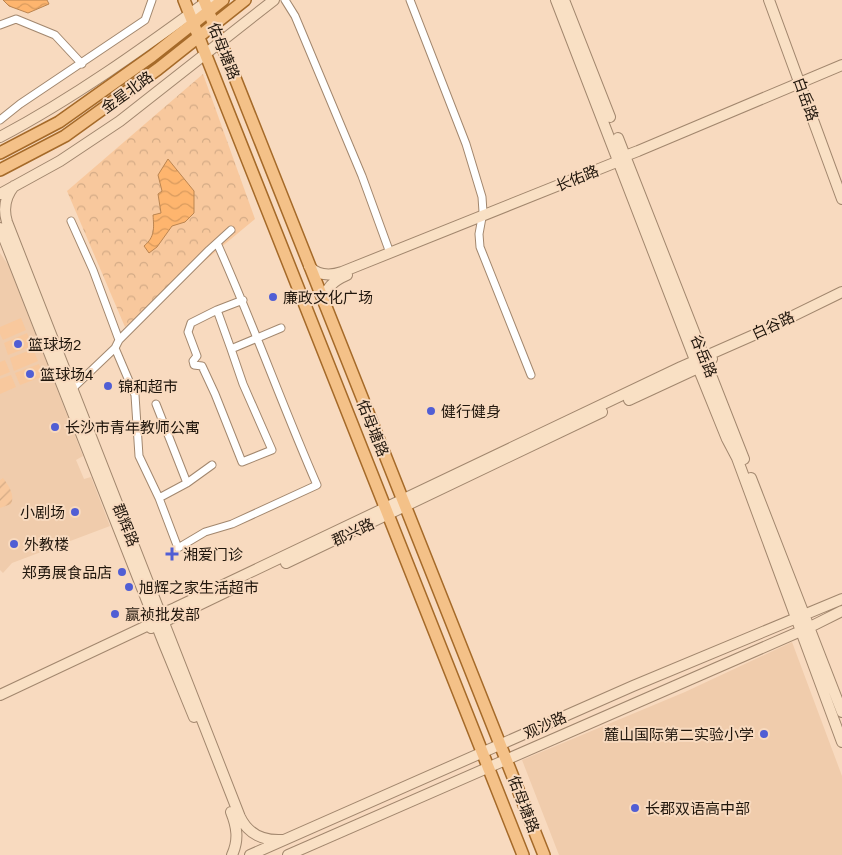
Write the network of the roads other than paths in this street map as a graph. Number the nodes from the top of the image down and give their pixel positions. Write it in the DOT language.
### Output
graph roads {
  1 [pos="152,0"];
  2 [pos="184,0"];
  3 [pos="223,0"];
  4 [pos="245,0"];
  5 [pos="274,0"];
  6 [pos="285,0"];
  7 [pos="410,0"];
  8 [pos="556,0"];
  9 [pos="564,0"];
  10 [pos="771,0"];
  11 [pos="207,4"];
  12 [pos="191,19"];
  13 [pos="0,25"];
  14 [pos="214,25"];
  15 [pos="198,38"];
  16 [pos="220,41"];
  17 [pos="204,54"];
  18 [pos="82,64"];
  19 [pos="842,65"];
  20 [pos="842,69"];
  21 [pos="802,84"];
  22 [pos="0,120"];
  23 [pos="0,137"];
  24 [pos="0,153"];
  25 [pos="623,161"];
  26 [pos="0,170"];
  27 [pos="14,186"];
  28 [pos="842,188"];
  29 [pos="0,194"];
  30 [pos="842,199"];
  31 [pos="482,219"];
  32 [pos="71,221"];
  33 [pos="0,228"];
  34 [pos="231,230"];
  35 [pos="217,243"];
  36 [pos="390,253"];
  37 [pos="309,266"];
  38 [pos="842,292"];
  39 [pos="842,298"];
  40 [pos="243,300"];
  41 [pos="324,303"];
  42 [pos="217,310"];
  43 [pos="281,328"];
  44 [pos="258,339"];
  45 [pos="119,340"];
  46 [pos="115,348"];
  47 [pos="231,349"];
  48 [pos="701,362"];
  49 [pos="530,375"];
  50 [pos="72,389"];
  51 [pos="156,404"];
  52 [pos="212,465"];
  53 [pos="187,482"];
  54 [pos="159,498"];
  55 [pos="403,503"];
  56 [pos="387,511"];
  57 [pos="842,599"];
  58 [pos="842,611"];
  59 [pos="800,616"];
  60 [pos="159,621"];
  61 [pos="805,629"];
  62 [pos="0,695"];
  63 [pos="0,701"];
  64 [pos="842,712"];
  65 [pos="842,742"];
  66 [pos="500,744"];
  67 [pos="482,752"];
  68 [pos="506,759"];
  69 [pos="488,768"];
  70 [pos="282,840"];
  71 [pos="232,855"];
  72 [pos="250,855"];
  73 [pos="288,855"];
  74 [pos="523,855"];
  75 [pos="544,855"];
  1 -- 18 [label="street"];
  2 -- 12 [label="main road, 佑母塘路"];
  3 -- 11 [label="main road, 金星北路"];
  4 -- 14 [label="main road, 金星北路"];
  5 -- 16 [label="main road"];
  6 -- 36 [label="street"];
  7 -- 31 [label="street"];
  8 -- 25 [label="main road"];
  9 -- 25 [label="main road, 谷岳路"];
  10 -- 21 [label="main road, 白岳路"];
  11 -- 12 [label="main road, 金星北路"];
  11 -- 14 [label="main road, 佑母塘路"];
  12 -- 15 [label="main road, 佑母塘路"];
  12 -- 23 [label="main road"];
  12 -- 24 [label="main road, 金星北路"];
  13 -- 18 [label="street"];
  14 -- 15 [label="main road, 金星北路"];
  14 -- 16 [label="main road, 佑母塘路"];
  15 -- 17 [label="main road, 佑母塘路"];
  15 -- 26 [label="main road, 金星北路"];
  16 -- 17 [label="main road"];
  16 -- 37 [label="main road, 佑母塘路"];
  17 -- 27 [label="main road"];
  17 -- 56 [label="main road, 佑母塘路"];
  18 -- 22 [label="street"];
  19 -- 21 [label="main road, 长佑路"];
  20 -- 21 [label="main road, 长佑路"];
  21 -- 25 [label="main road, 长佑路"];
  21 -- 28 [label="main road, 白岳路"];
  21 -- 30 [label="main road, 白岳路"];
  25 -- 31 [label="main road, 长佑路"];
  25 -- 48 [label="main road, 谷岳路"];
  27 -- 29 [label="main road"];
  27 -- 50 [label="main road, 郡辉路"];
  31 -- 36 [label="main road, 长佑路"];
  31 -- 41 [label="main road, 长佑路"];
  31 -- 49 [label="street"];
  32 -- 45 [label="street"];
  33 -- 60 [label="main road, 郡辉路"];
  34 -- 35 [label="street"];
  35 -- 40 [label="street"];
  35 -- 45 [label="street"];
  36 -- 37 [label="main road, 长佑路"];
  37 -- 41 [label="main road, 佑母塘路"];
  38 -- 48 [label="main road, 白谷路"];
  39 -- 48 [label="main road, 白谷路"];
  40 -- 42 [label="street"];
  40 -- 44 [label="street"];
  41 -- 55 [label="main road, 佑母塘路"];
  42 -- 47 [label="street"];
  42 -- 47 [label="street"];
  43 -- 44 [label="street"];
  44 -- 47 [label="street"];
  44 -- 54 [label="street"];
  45 -- 46 [label="street"];
  46 -- 50 [label="street"];
  46 -- 54 [label="street"];
  48 -- 55 [label="main road, 郡兴路"];
  48 -- 59 [label="main road, 谷岳路"];
  50 -- 60 [label="main road, 郡辉路"];
  51 -- 53 [label="street"];
  52 -- 53 [label="street"];
  53 -- 54 [label="street"];
  55 -- 56 [label="main road, 郡兴路"];
  55 -- 66 [label="main road, 佑母塘路"];
  56 -- 60 [label="main road, 郡兴路"];
  56 -- 67 [label="main road, 佑母塘路"];
  57 -- 59 [label="main road, 观沙路"];
  58 -- 61 [label="main road, 观沙路"];
  59 -- 61 [label="main road, 谷岳路"];
  59 -- 66 [label="main road, 观沙路"];
  60 -- 62 [label="main road, 郡兴路"];
  60 -- 63 [label="main road, 郡兴路"];
  60 -- 70 [label="main road, 郡辉路"];
  60 -- 71 [label="main road, 郡辉路"];
  61 -- 64 [label="main road, 谷岳路"];
  61 -- 65 [label="main road"];
  61 -- 68 [label="main road, 观沙路"];
  66 -- 67 [label="main road, 观沙路"];
  66 -- 68 [label="main road, 佑母塘路"];
  67 -- 69 [label="main road, 佑母塘路"];
  67 -- 70 [label="main road, 观沙路"];
  68 -- 69 [label="main road, 观沙路"];
  68 -- 75 [label="main road, 佑母塘路"];
  69 -- 73 [label="main road, 观沙路"];
  69 -- 74 [label="main road, 佑母塘路"];
  70 -- 72 [label="main road, 观沙路"];
}
